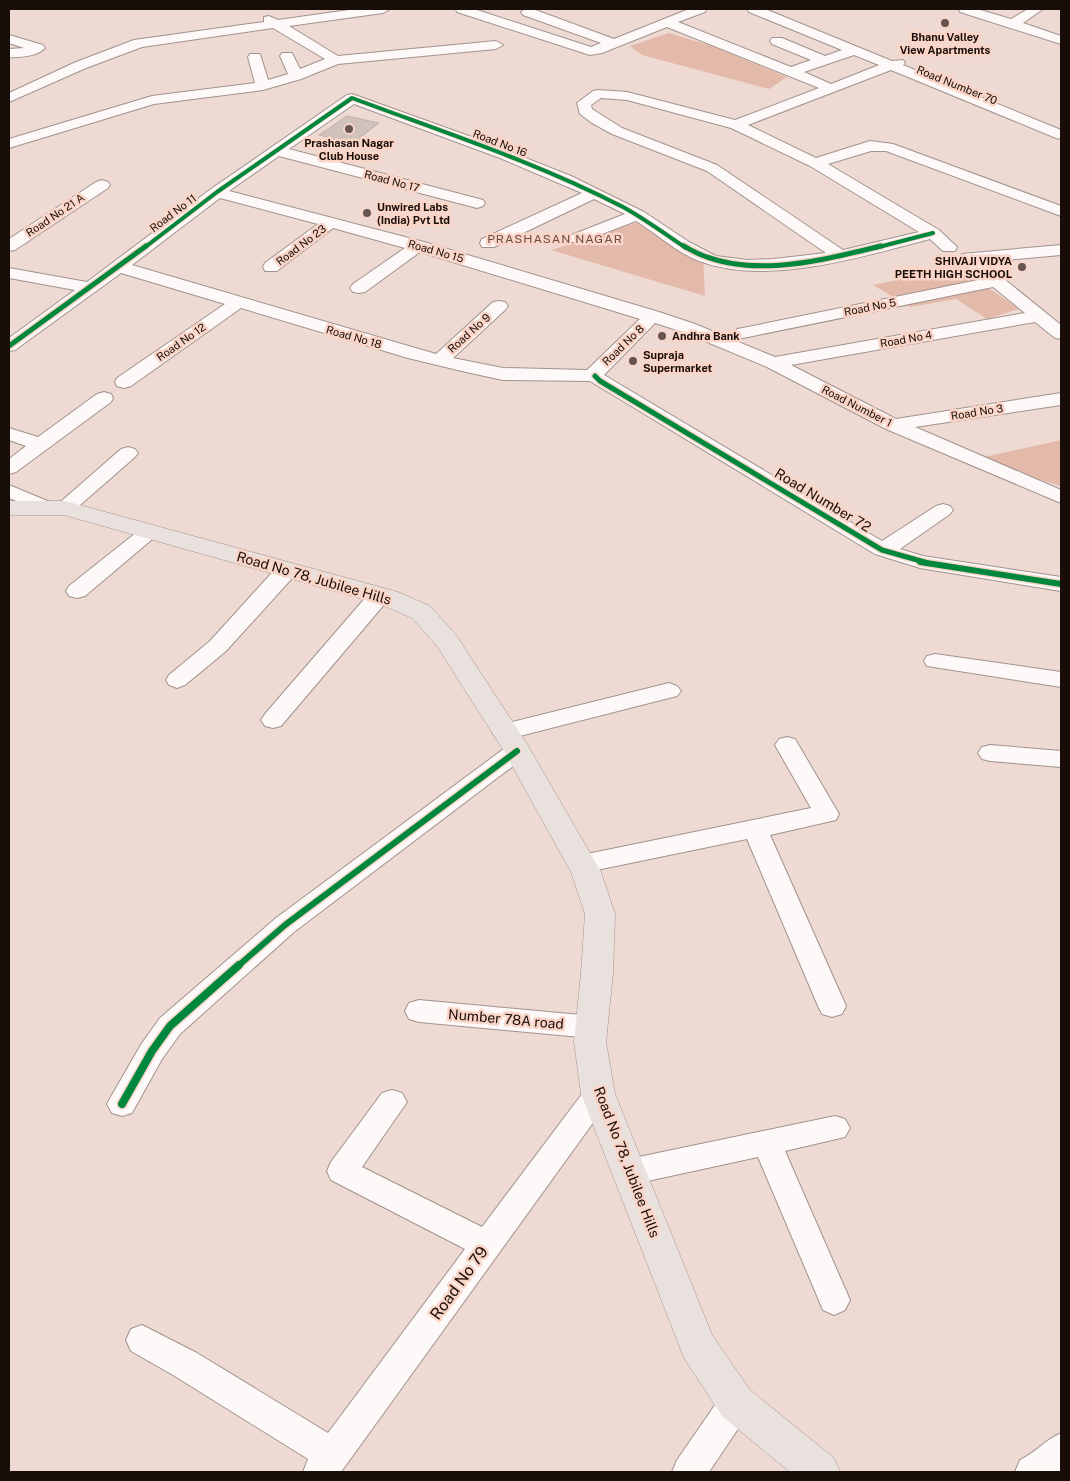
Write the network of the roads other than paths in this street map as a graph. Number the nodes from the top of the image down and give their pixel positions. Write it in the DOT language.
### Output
graph roads {
  1 [pos="346,9"];
  2 [pos="383,9"];
  3 [pos="462,9"];
  4 [pos="695,9"];
  5 [pos="754,9"];
  6 [pos="770,9"];
  7 [pos="965,9"];
  8 [pos="1037,9"];
  9 [pos="528,12"];
  10 [pos="272,21"];
  11 [pos="666,22"];
  12 [pos="1014,23"];
  13 [pos="9,39"];
  14 [pos="1061,40"];
  15 [pos="777,42"];
  16 [pos="613,43"];
  17 [pos="496,45"];
  18 [pos="855,50"];
  19 [pos="9,53"];
  20 [pos="287,56"];
  21 [pos="255,57"];
  22 [pos="336,60"];
  23 [pos="825,61"];
  24 [pos="897,64"];
  25 [pos="791,72"];
  26 [pos="296,76"];
  27 [pos="262,86"];
  28 [pos="830,88"];
  29 [pos="9,91"];
  30 [pos="9,98"];
  31 [pos="352,98"];
  32 [pos="736,125"];
  33 [pos="1061,126"];
  34 [pos="1061,136"];
  35 [pos="9,144"];
  36 [pos="278,150"];
  37 [pos="815,163"];
  38 [pos="102,185"];
  39 [pos="217,192"];
  40 [pos="594,193"];
  41 [pos="477,203"];
  42 [pos="1061,211"];
  43 [pos="638,215"];
  44 [pos="331,222"];
  45 [pos="933,233"];
  46 [pos="575,239"];
  47 [pos="488,243"];
  48 [pos="9,246"];
  49 [pos="418,246"];
  50 [pos="949,247"];
  51 [pos="1061,250"];
  52 [pos="841,256"];
  53 [pos="119,267"];
  54 [pos="271,267"];
  55 [pos="9,273"];
  56 [pos="998,281"];
  57 [pos="90,288"];
  58 [pos="359,288"];
  59 [pos="237,303"];
  60 [pos="499,306"];
  61 [pos="653,316"];
  62 [pos="1053,325"];
  63 [pos="743,333"];
  64 [pos="9,346"];
  65 [pos="438,361"];
  66 [pos="772,363"];
  67 [pos="595,376"];
  68 [pos="124,382"];
  69 [pos="104,398"];
  70 [pos="1061,399"];
  71 [pos="893,425"];
  72 [pos="9,434"];
  73 [pos="40,444"];
  74 [pos="128,453"];
  75 [pos="9,468"];
  76 [pos="9,491"];
  77 [pos="1061,497"];
  78 [pos="9,508"];
  79 [pos="57,508"];
  80 [pos="943,510"];
  81 [pos="149,532"];
  82 [pos="882,550"];
  83 [pos="287,570"];
  84 [pos="1061,584"];
  85 [pos="78,590"];
  86 [pos="380,595"];
  87 [pos="935,661"];
  88 [pos="178,680"];
  89 [pos="1061,680"];
  90 [pos="669,691"];
  91 [pos="273,720"];
  92 [pos="510,742"];
  93 [pos="787,745"];
  94 [pos="990,753"];
  95 [pos="1061,758"];
  96 [pos="755,830"];
  97 [pos="582,864"];
  98 [pos="832,1006"];
  99 [pos="419,1011"];
  100 [pos="592,1027"];
  101 [pos="598,1094"];
  102 [pos="392,1102"];
  103 [pos="122,1104"];
  104 [pos="834,1128"];
  105 [pos="767,1143"];
  106 [pos="630,1172"];
  107 [pos="487,1245"];
  108 [pos="834,1300"];
  109 [pos="142,1340"];
  110 [pos="736,1403"];
  111 [pos="1061,1450"];
  112 [pos="326,1464"];
  113 [pos="690,1472"];
  114 [pos="820,1472"];
  115 [pos="1032,1472"];
  1 -- 10 [label="street"];
  2 -- 10 [label="street"];
  3 -- 16 [label="street"];
  4 -- 11 [label="street"];
  5 -- 18 [label="street"];
  6 -- 24 [label="street, Road Number 70"];
  7 -- 12 [label="street"];
  8 -- 12 [label="street"];
  9 -- 16 [label="street"];
  10 -- 22 [label="street"];
  10 -- 29 [label="street"];
  10 -- 30 [label="street"];
  11 -- 16 [label="street"];
  11 -- 25 [label="street"];
  12 -- 14 [label="street"];
  13 -- 19 [label="street"];
  15 -- 23 [label="street"];
  17 -- 22 [label="street"];
  18 -- 23 [label="street"];
  18 -- 24 [label="street"];
  20 -- 26 [label="street"];
  21 -- 27 [label="street"];
  22 -- 26 [label="street"];
  23 -- 25 [label="street"];
  24 -- 28 [label="street"];
  24 -- 33 [label="street, Road Number 70"];
  24 -- 34 [label="street"];
  25 -- 28 [label="street"];
  26 -- 27 [label="street"];
  27 -- 35 [label="street"];
  28 -- 32 [label="street"];
  31 -- 36 [label="street, Road No 11"];
  31 -- 40 [label="street, Road No 16"];
  32 -- 37 [label="street"];
  32 -- 52 [label="street"];
  36 -- 39 [label="street, Road No 11"];
  36 -- 41 [label="street, Road No 17"];
  37 -- 42 [label="street"];
  37 -- 45 [label="street"];
  38 -- 48 [label="street, Road No 21 A"];
  39 -- 44 [label="street, Road No 15"];
  39 -- 53 [label="street, Road No 11"];
  40 -- 43 [label="street, Road No 16"];
  40 -- 47 [label="street"];
  43 -- 46 [label="street"];
  43 -- 52 [label="street, Road No 16"];
  44 -- 49 [label="street, Road No 15"];
  44 -- 54 [label="street, Road No 23"];
  45 -- 50 [label="street"];
  45 -- 52 [label="street, Road No 16"];
  49 -- 58 [label="street"];
  49 -- 61 [label="street, Road No 15"];
  51 -- 56 [label="street"];
  53 -- 57 [label="street, Road No 11"];
  53 -- 59 [label="street, Road No 18"];
  55 -- 57 [label="street"];
  56 -- 62 [label="street"];
  56 -- 63 [label="street, Road No 5"];
  57 -- 64 [label="street, Road No 11"];
  59 -- 65 [label="street, Road No 18"];
  59 -- 68 [label="street, Road No 12"];
  60 -- 65 [label="street, Road No 9"];
  61 -- 66 [label="street, Road Number 1"];
  61 -- 67 [label="street, Road No 8"];
  62 -- 66 [label="street, Road No 4"];
  65 -- 67 [label="street, Road No 18"];
  66 -- 71 [label="street, Road Number 1"];
  67 -- 82 [label="street, Road Number 72"];
  69 -- 73 [label="street"];
  70 -- 71 [label="street, Road No 3"];
  71 -- 77 [label="street, Road Number 1"];
  72 -- 73 [label="street"];
  73 -- 75 [label="street"];
  74 -- 79 [label="street"];
  76 -- 79 [label="street"];
  78 -- 79 [label="main road, Road No 78, Jubilee Hills"];
  79 -- 81 [label="main road, Road No 78, Jubilee Hills"];
  80 -- 82 [label="street"];
  81 -- 83 [label="main road, Road No 78, Jubilee Hills"];
  81 -- 85 [label="street"];
  82 -- 84 [label="street, Road Number 72"];
  83 -- 86 [label="main road, Road No 78, Jubilee Hills"];
  83 -- 88 [label="street"];
  86 -- 91 [label="street"];
  86 -- 92 [label="main road, Road No 78, Jubilee Hills"];
  87 -- 89 [label="street"];
  90 -- 92 [label="street"];
  92 -- 97 [label="main road, Road No 78, Jubilee Hills"];
  92 -- 103 [label="street"];
  93 -- 96 [label="street"];
  94 -- 95 [label="street"];
  96 -- 97 [label="street"];
  96 -- 98 [label="street"];
  97 -- 100 [label="main road, Road No 78, Jubilee Hills"];
  99 -- 100 [label="street, Number 78A road"];
  100 -- 101 [label="main road, Road No 78, Jubilee Hills"];
  101 -- 106 [label="main road, Road No 78, Jubilee Hills"];
  101 -- 107 [label="street, Road No 79"];
  102 -- 107 [label="street"];
  104 -- 105 [label="street"];
  105 -- 106 [label="street"];
  105 -- 108 [label="street"];
  106 -- 110 [label="main road, Road No 78, Jubilee Hills"];
  107 -- 112 [label="street, Road No 79"];
  109 -- 112 [label="street"];
  110 -- 113 [label="street"];
  110 -- 114 [label="main road, Road No 78, Jubilee Hills"];
  111 -- 115 [label="street"];
}
